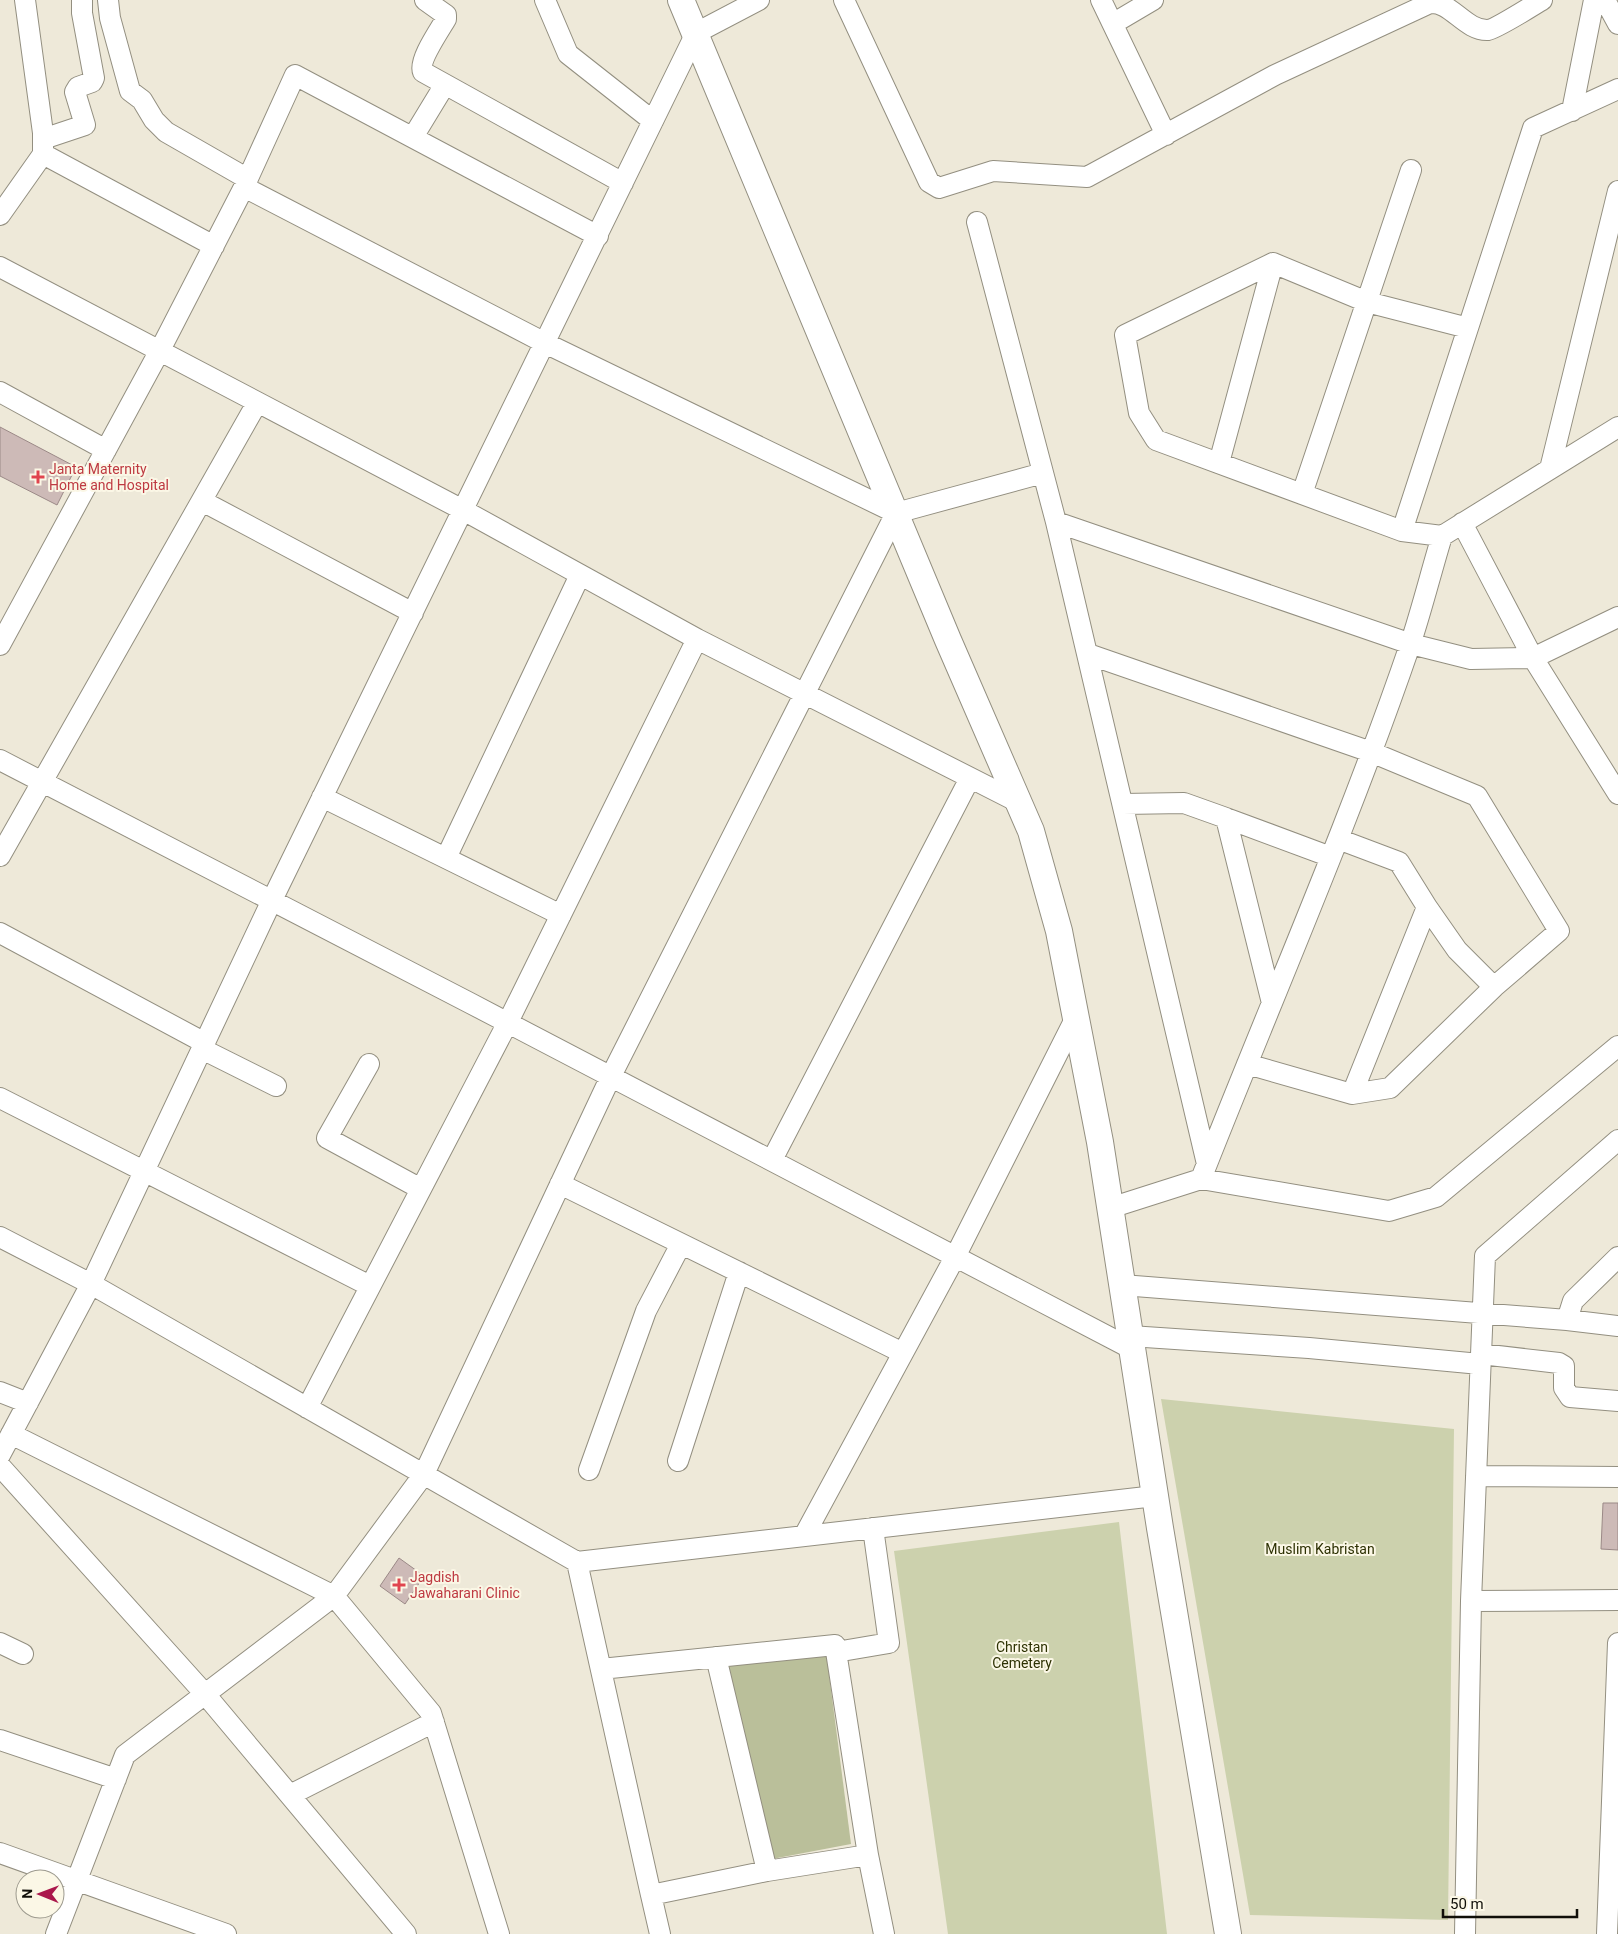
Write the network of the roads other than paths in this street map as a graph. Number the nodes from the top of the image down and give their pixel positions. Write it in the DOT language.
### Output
graph roads {
  1 [pos="25,0"];
  2 [pos="82,0"];
  3 [pos="108,0"];
  4 [pos="425,0"];
  5 [pos="545,0"];
  6 [pos="681,0"];
  7 [pos="759,0"];
  8 [pos="844,0"];
  9 [pos="1101,0"];
  10 [pos="1153,0"];
  11 [pos="1542,0"];
  12 [pos="1594,0"];
  13 [pos="1605,0"];
  14 [pos="445,7"];
  15 [pos="1114,23"];
  16 [pos="1618,24"];
  17 [pos="696,33"];
  18 [pos="444,86"];
  19 [pos="1618,89"];
  20 [pos="1572,110"];
  21 [pos="653,121"];
  22 [pos="1166,135"];
  23 [pos="413,137"];
  24 [pos="44,146"];
  25 [pos="1411,170"];
  26 [pos="246,183"];
  27 [pos="623,183"];
  28 [pos="1618,191"];
  29 [pos="0,215"];
  30 [pos="977,222"];
  31 [pos="598,236"];
  32 [pos="214,246"];
  33 [pos="1273,263"];
  34 [pos="0,267"];
  35 [pos="1367,302"];
  36 [pos="1468,328"];
  37 [pos="545,343"];
  38 [pos="159,352"];
  39 [pos="0,392"];
  40 [pos="257,403"];
  41 [pos="1618,427"];
  42 [pos="106,450"];
  43 [pos="1219,463"];
  44 [pos="1550,469"];
  45 [pos="1043,473"];
  46 [pos="1302,494"];
  47 [pos="202,500"];
  48 [pos="463,510"];
  49 [pos="896,514"];
  50 [pos="1056,522"];
  51 [pos="1462,523"];
  52 [pos="1402,531"];
  53 [pos="1442,536"];
  54 [pos="580,575"];
  55 [pos="413,613"];
  56 [pos="1618,617"];
  57 [pos="5,623"];
  58 [pos="697,639"];
  59 [pos="1411,644"];
  60 [pos="0,645"];
  61 [pos="1088,654"];
  62 [pos="1533,658"];
  63 [pos="804,694"];
  64 [pos="1371,752"];
  65 [pos="0,760"];
  66 [pos="970,778"];
  67 [pos="41,781"];
  68 [pos="1618,794"];
  69 [pos="322,797"];
  70 [pos="1018,802"];
  71 [pos="1123,804"];
  72 [pos="1226,818"];
  73 [pos="1335,848"];
  74 [pos="0,856"];
  75 [pos="446,858"];
  76 [pos="272,900"];
  77 [pos="1427,907"];
  78 [pos="561,915"];
  79 [pos="0,934"];
  80 [pos="1494,987"];
  81 [pos="1272,1003"];
  82 [pos="1076,1017"];
  83 [pos="508,1022"];
  84 [pos="203,1046"];
  85 [pos="1618,1046"];
  86 [pos="369,1064"];
  87 [pos="1247,1064"];
  88 [pos="611,1076"];
  89 [pos="276,1086"];
  90 [pos="1352,1094"];
  91 [pos="0,1098"];
  92 [pos="1618,1140"];
  93 [pos="772,1160"];
  94 [pos="145,1170"];
  95 [pos="1204,1172"];
  96 [pos="560,1184"];
  97 [pos="421,1189"];
  98 [pos="1110,1208"];
  99 [pos="0,1237"];
  100 [pos="681,1244"];
  101 [pos="955,1257"];
  102 [pos="1618,1257"];
  103 [pos="739,1272"];
  104 [pos="91,1284"];
  105 [pos="1122,1285"];
  106 [pos="370,1286"];
  107 [pos="1482,1313"];
  108 [pos="1567,1320"];
  109 [pos="1618,1326"];
  110 [pos="1131,1343"];
  111 [pos="903,1353"];
  112 [pos="1481,1359"];
  113 [pos="0,1392"];
  114 [pos="1618,1400"];
  115 [pos="28,1403"];
  116 [pos="307,1408"];
  117 [pos="11,1434"];
  118 [pos="0,1455"];
  119 [pos="678,1461"];
  120 [pos="0,1466"];
  121 [pos="588,1470"];
  122 [pos="424,1474"];
  123 [pos="1476,1476"];
  124 [pos="1618,1476"];
  125 [pos="1155,1496"];
  126 [pos="873,1528"];
  127 [pos="804,1536"];
  128 [pos="578,1562"];
  129 [pos="334,1596"];
  130 [pos="1618,1600"];
  131 [pos="1471,1601"];
  132 [pos="0,1643"];
  133 [pos="1618,1643"];
  134 [pos="836,1652"];
  135 [pos="23,1654"];
  136 [pos="716,1657"];
  137 [pos="601,1669"];
  138 [pos="205,1694"];
  139 [pos="434,1722"];
  140 [pos="0,1740"];
  141 [pos="116,1779"];
  142 [pos="290,1795"];
  143 [pos="0,1853"];
  144 [pos="868,1856"];
  145 [pos="767,1871"];
  146 [pos="77,1880"];
  147 [pos="651,1895"];
  148 [pos="56,1934"];
  149 [pos="226,1934"];
  150 [pos="406,1934"];
  151 [pos="499,1934"];
  152 [pos="660,1934"];
  153 [pos="884,1934"];
  154 [pos="1228,1934"];
  155 [pos="1465,1934"];
  156 [pos="1607,1934"];
  1 -- 24 [label="street"];
  2 -- 24 [label="street"];
  3 -- 26 [label="street"];
  4 -- 14 [label="street"];
  5 -- 21 [label="street"];
  6 -- 17 [label="main road"];
  7 -- 17 [label="street"];
  8 -- 22 [label="street"];
  9 -- 15 [label="street"];
  10 -- 15 [label="street"];
  11 -- 22 [label="street"];
  12 -- 20 [label="street"];
  13 -- 16 [label="street"];
  14 -- 18 [label="street"];
  15 -- 22 [label="street"];
  17 -- 21 [label="street"];
  17 -- 49 [label="main road"];
  18 -- 23 [label="street"];
  18 -- 27 [label="street"];
  19 -- 20 [label="street"];
  20 -- 36 [label="street"];
  21 -- 27 [label="street"];
  23 -- 26 [label="street"];
  23 -- 31 [label="street"];
  24 -- 29 [label="street"];
  24 -- 32 [label="street"];
  25 -- 35 [label="street"];
  26 -- 32 [label="street"];
  26 -- 37 [label="street"];
  27 -- 31 [label="street"];
  28 -- 44 [label="street"];
  30 -- 45 [label="street"];
  31 -- 37 [label="street"];
  32 -- 38 [label="street"];
  33 -- 35 [label="street"];
  33 -- 43 [label="street"];
  33 -- 43 [label="street"];
  34 -- 38 [label="street"];
  35 -- 36 [label="street"];
  35 -- 46 [label="street"];
  36 -- 52 [label="street"];
  37 -- 48 [label="street"];
  37 -- 49 [label="street"];
  38 -- 40 [label="street"];
  38 -- 42 [label="street"];
  39 -- 42 [label="street"];
  40 -- 47 [label="street"];
  40 -- 48 [label="street"];
  41 -- 44 [label="street"];
  42 -- 57 [label="street"];
  43 -- 46 [label="street"];
  44 -- 51 [label="street"];
  45 -- 49 [label="street"];
  45 -- 50 [label="street"];
  46 -- 52 [label="street"];
  47 -- 55 [label="street"];
  47 -- 67 [label="street"];
  48 -- 54 [label="street"];
  48 -- 55 [label="street"];
  49 -- 63 [label="street"];
  49 -- 70 [label="main road"];
  50 -- 59 [label="street"];
  50 -- 61 [label="street"];
  51 -- 53 [label="street"];
  51 -- 62 [label="street"];
  52 -- 53 [label="street"];
  53 -- 59 [label="street"];
  54 -- 58 [label="street"];
  54 -- 75 [label="street"];
  55 -- 69 [label="street"];
  56 -- 62 [label="street"];
  57 -- 60 [label="street"];
  58 -- 63 [label="street"];
  58 -- 78 [label="street"];
  59 -- 62 [label="street"];
  59 -- 64 [label="street"];
  61 -- 64 [label="street"];
  61 -- 71 [label="street"];
  62 -- 68 [label="street"];
  63 -- 66 [label="street"];
  63 -- 88 [label="street"];
  64 -- 73 [label="street"];
  64 -- 80 [label="street"];
  65 -- 67 [label="street"];
  66 -- 70 [label="street"];
  66 -- 93 [label="street"];
  67 -- 74 [label="street"];
  67 -- 76 [label="street"];
  69 -- 75 [label="street"];
  69 -- 76 [label="street"];
  70 -- 82 [label="main road"];
  71 -- 72 [label="street"];
  71 -- 95 [label="street"];
  72 -- 73 [label="street"];
  72 -- 81 [label="street"];
  73 -- 77 [label="street"];
  73 -- 81 [label="street"];
  75 -- 78 [label="street"];
  76 -- 83 [label="street"];
  76 -- 84 [label="street"];
  77 -- 80 [label="street"];
  77 -- 90 [label="street"];
  78 -- 83 [label="street"];
  79 -- 84 [label="street"];
  80 -- 90 [label="street"];
  81 -- 87 [label="street"];
  82 -- 98 [label="main road"];
  82 -- 101 [label="street"];
  83 -- 88 [label="street"];
  83 -- 97 [label="street"];
  84 -- 89 [label="street"];
  84 -- 94 [label="street"];
  85 -- 95 [label="street"];
  86 -- 97 [label="street"];
  87 -- 90 [label="street"];
  87 -- 95 [label="street"];
  88 -- 93 [label="street"];
  88 -- 96 [label="street"];
  91 -- 94 [label="street"];
  92 -- 107 [label="street"];
  93 -- 101 [label="street"];
  94 -- 104 [label="street"];
  94 -- 106 [label="street"];
  95 -- 98 [label="street"];
  96 -- 100 [label="street"];
  96 -- 122 [label="street"];
  97 -- 106 [label="street"];
  98 -- 105 [label="main road"];
  99 -- 104 [label="street"];
  100 -- 103 [label="street"];
  100 -- 121 [label="street"];
  101 -- 110 [label="street"];
  101 -- 111 [label="street"];
  102 -- 108 [label="street"];
  103 -- 111 [label="street"];
  103 -- 119 [label="street"];
  104 -- 115 [label="street"];
  104 -- 116 [label="street"];
  105 -- 107 [label="street"];
  105 -- 110 [label="main road"];
  106 -- 116 [label="street"];
  107 -- 108 [label="street"];
  107 -- 112 [label="street"];
  108 -- 109 [label="street"];
  110 -- 112 [label="street"];
  110 -- 125 [label="main road"];
  111 -- 127 [label="street"];
  112 -- 114 [label="street"];
  112 -- 123 [label="street"];
  113 -- 115 [label="street"];
  115 -- 117 [label="street"];
  116 -- 122 [label="street"];
  117 -- 118 [label="street"];
  117 -- 129 [label="street"];
  120 -- 138 [label="street"];
  122 -- 128 [label="street"];
  122 -- 129 [label="street"];
  123 -- 124 [label="street"];
  123 -- 131 [label="street"];
  125 -- 126 [label="street"];
  125 -- 154 [label="main road"];
  126 -- 127 [label="street"];
  126 -- 134 [label="street"];
  127 -- 128 [label="street"];
  128 -- 137 [label="street"];
  129 -- 138 [label="street"];
  129 -- 139 [label="street"];
  130 -- 131 [label="street"];
  131 -- 155 [label="street"];
  132 -- 135 [label="street"];
  133 -- 156 [label="street"];
  134 -- 136 [label="street"];
  134 -- 144 [label="street"];
  136 -- 137 [label="street"];
  136 -- 145 [label="street"];
  137 -- 147 [label="street"];
  138 -- 141 [label="street"];
  138 -- 142 [label="street"];
  139 -- 142 [label="street"];
  139 -- 151 [label="street"];
  140 -- 141 [label="street"];
  141 -- 146 [label="street"];
  142 -- 150 [label="street"];
  143 -- 146 [label="street"];
  144 -- 145 [label="street"];
  144 -- 153 [label="street"];
  145 -- 147 [label="street"];
  146 -- 148 [label="street"];
  146 -- 149 [label="street"];
  147 -- 152 [label="street"];
}
